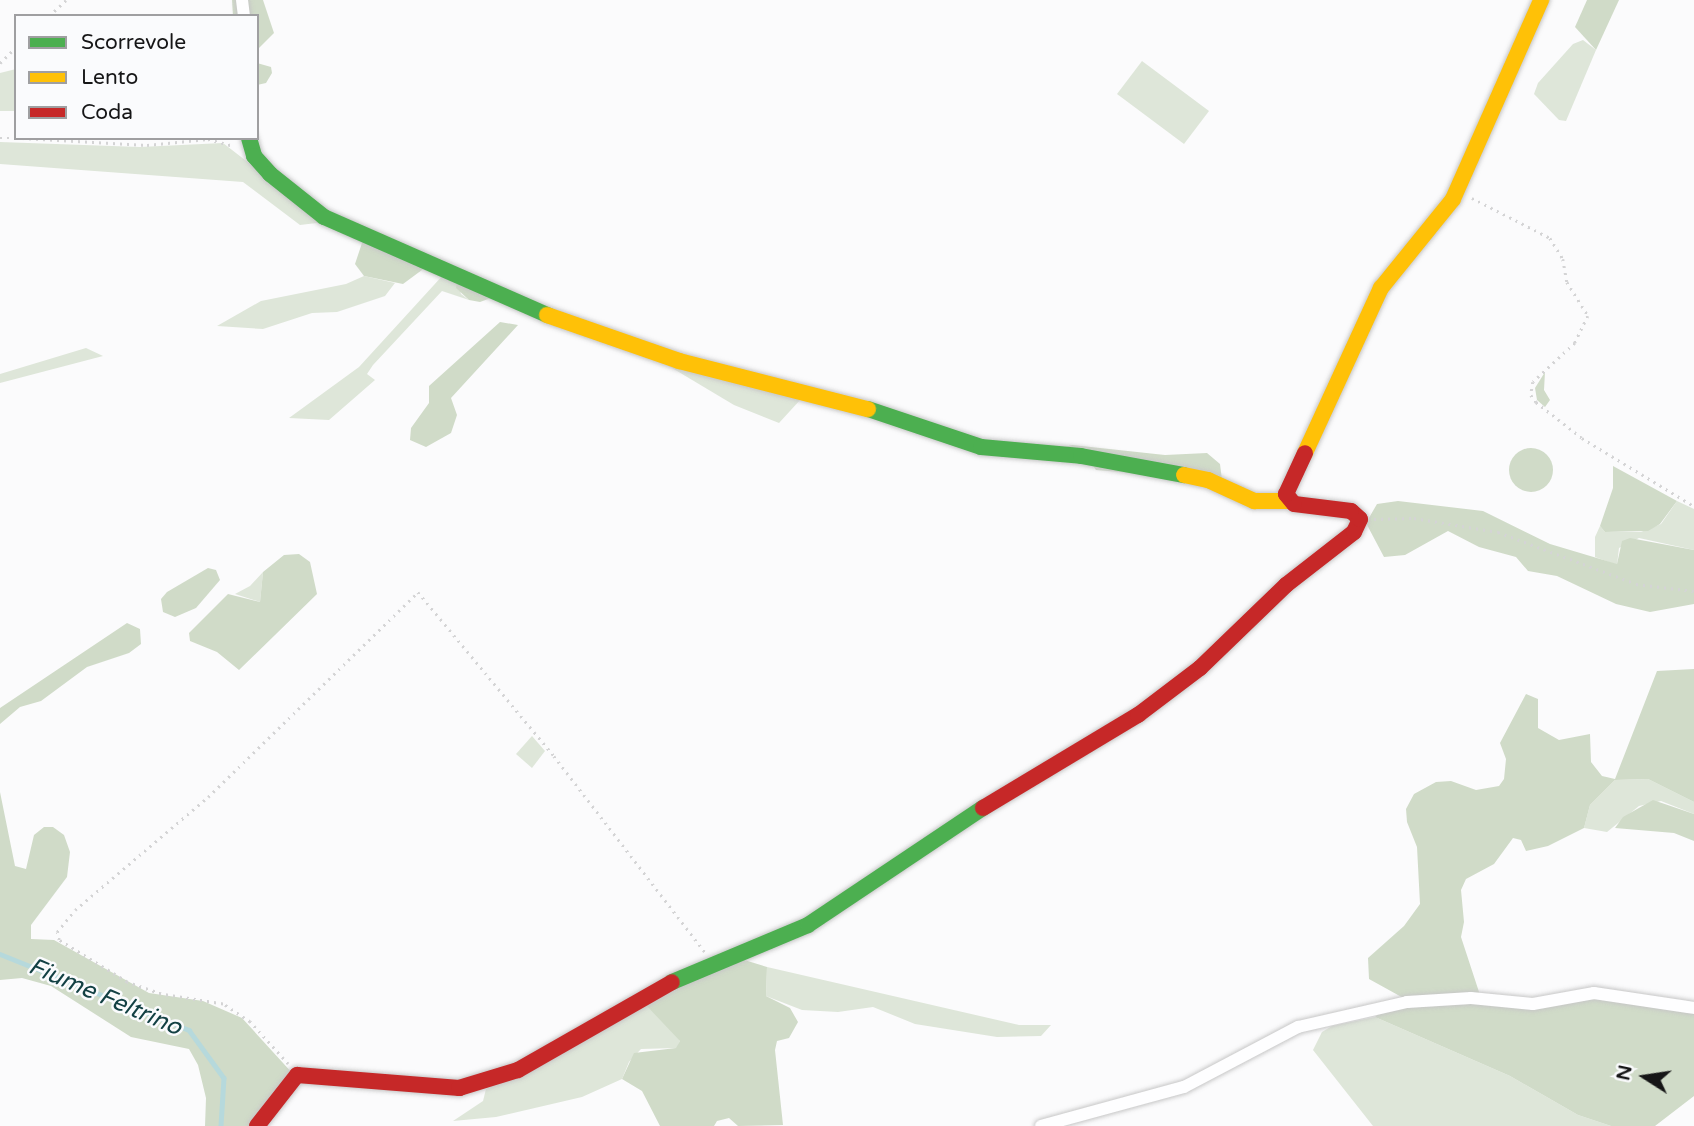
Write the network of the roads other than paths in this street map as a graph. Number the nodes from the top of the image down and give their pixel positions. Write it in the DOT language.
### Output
graph roads {
  1 [pos="1541,0"];
  2 [pos="249,140"];
  3 [pos="1288,501"];
  4 [pos="1694,1008"];
  5 [pos="257,1126"];
  6 [pos="1041,1126"];
  1 -- 3 [label="street"];
  2 -- 3 [label="street"];
  3 -- 5 [label="street"];
  4 -- 6 [label="street"];
}
